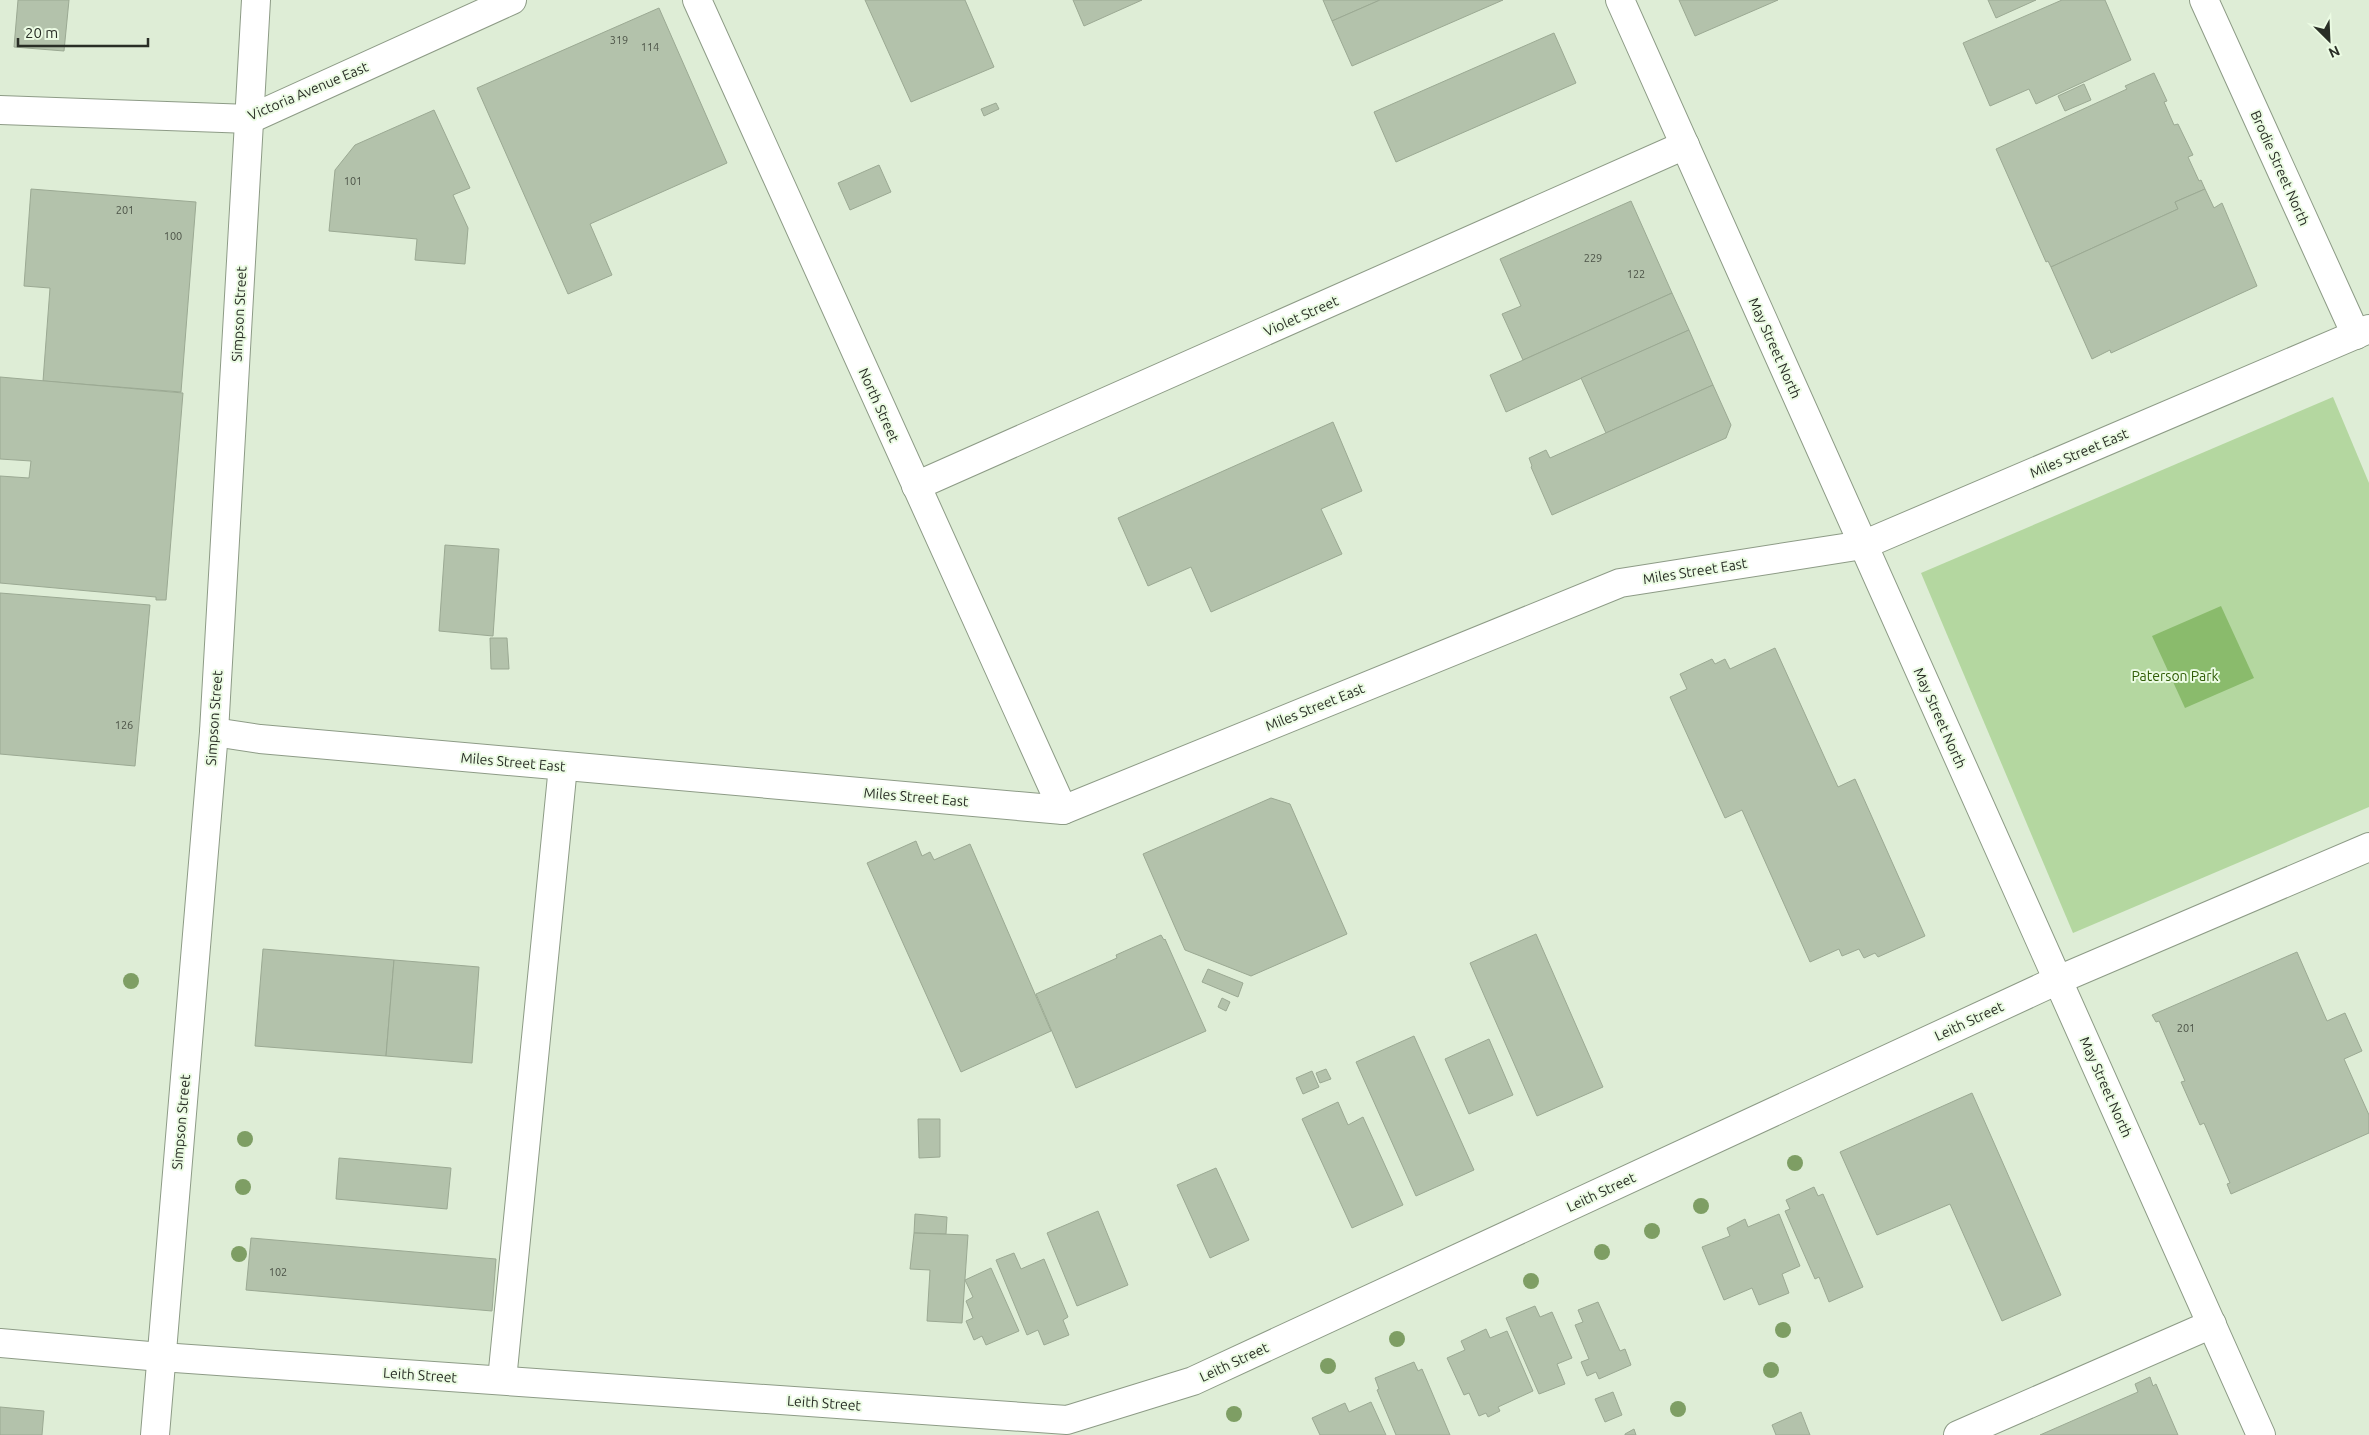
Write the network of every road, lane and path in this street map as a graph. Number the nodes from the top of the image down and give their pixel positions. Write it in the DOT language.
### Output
graph roads {
  1 [pos="256,0"];
  2 [pos="512,0"];
  3 [pos="697,0"];
  4 [pos="1620,0"];
  5 [pos="2204,0"];
  6 [pos="0,110"];
  7 [pos="250,119"];
  8 [pos="1685,145"];
  9 [pos="2362,332"];
  10 [pos="916,486"];
  11 [pos="1863,545"];
  12 [pos="214,732"];
  13 [pos="562,766"];
  14 [pos="1062,810"];
  15 [pos="2369,847"];
  16 [pos="2058,980"];
  17 [pos="2212,1324"];
  18 [pos="0,1343"];
  19 [pos="161,1357"];
  20 [pos="502,1380"];
  21 [pos="155,1435"];
  22 [pos="1958,1435"];
  23 [pos="2261,1435"];
  1 -- 7 [label="street, Simpson Street"];
  2 -- 7 [label="street, Victoria Avenue East"];
  3 -- 10 [label="street, North Street"];
  4 -- 8 [label="street, May Street North"];
  5 -- 9 [label="street, Brodie Street North"];
  6 -- 7 [label="street, Victoria Avenue East"];
  7 -- 12 [label="street, Simpson Street"];
  8 -- 10 [label="street, Violet Street"];
  8 -- 11 [label="street, May Street North"];
  9 -- 11 [label="street, Miles Street East"];
  10 -- 14 [label="street, North Street"];
  11 -- 14 [label="street, Miles Street East"];
  11 -- 16 [label="street, May Street North"];
  12 -- 13 [label="street, Miles Street East"];
  12 -- 19 [label="street, Simpson Street"];
  13 -- 14 [label="street, Miles Street East"];
  13 -- 20 [label="street"];
  15 -- 16 [label="street, Leith Street"];
  16 -- 17 [label="street, May Street North"];
  16 -- 20 [label="street, Leith Street"];
  17 -- 22 [label="street"];
  17 -- 23 [label="street, May Street North"];
  18 -- 19 [label="street, Leith Street"];
  19 -- 20 [label="street, Leith Street"];
  19 -- 21 [label="street, Simpson Street"];
}
